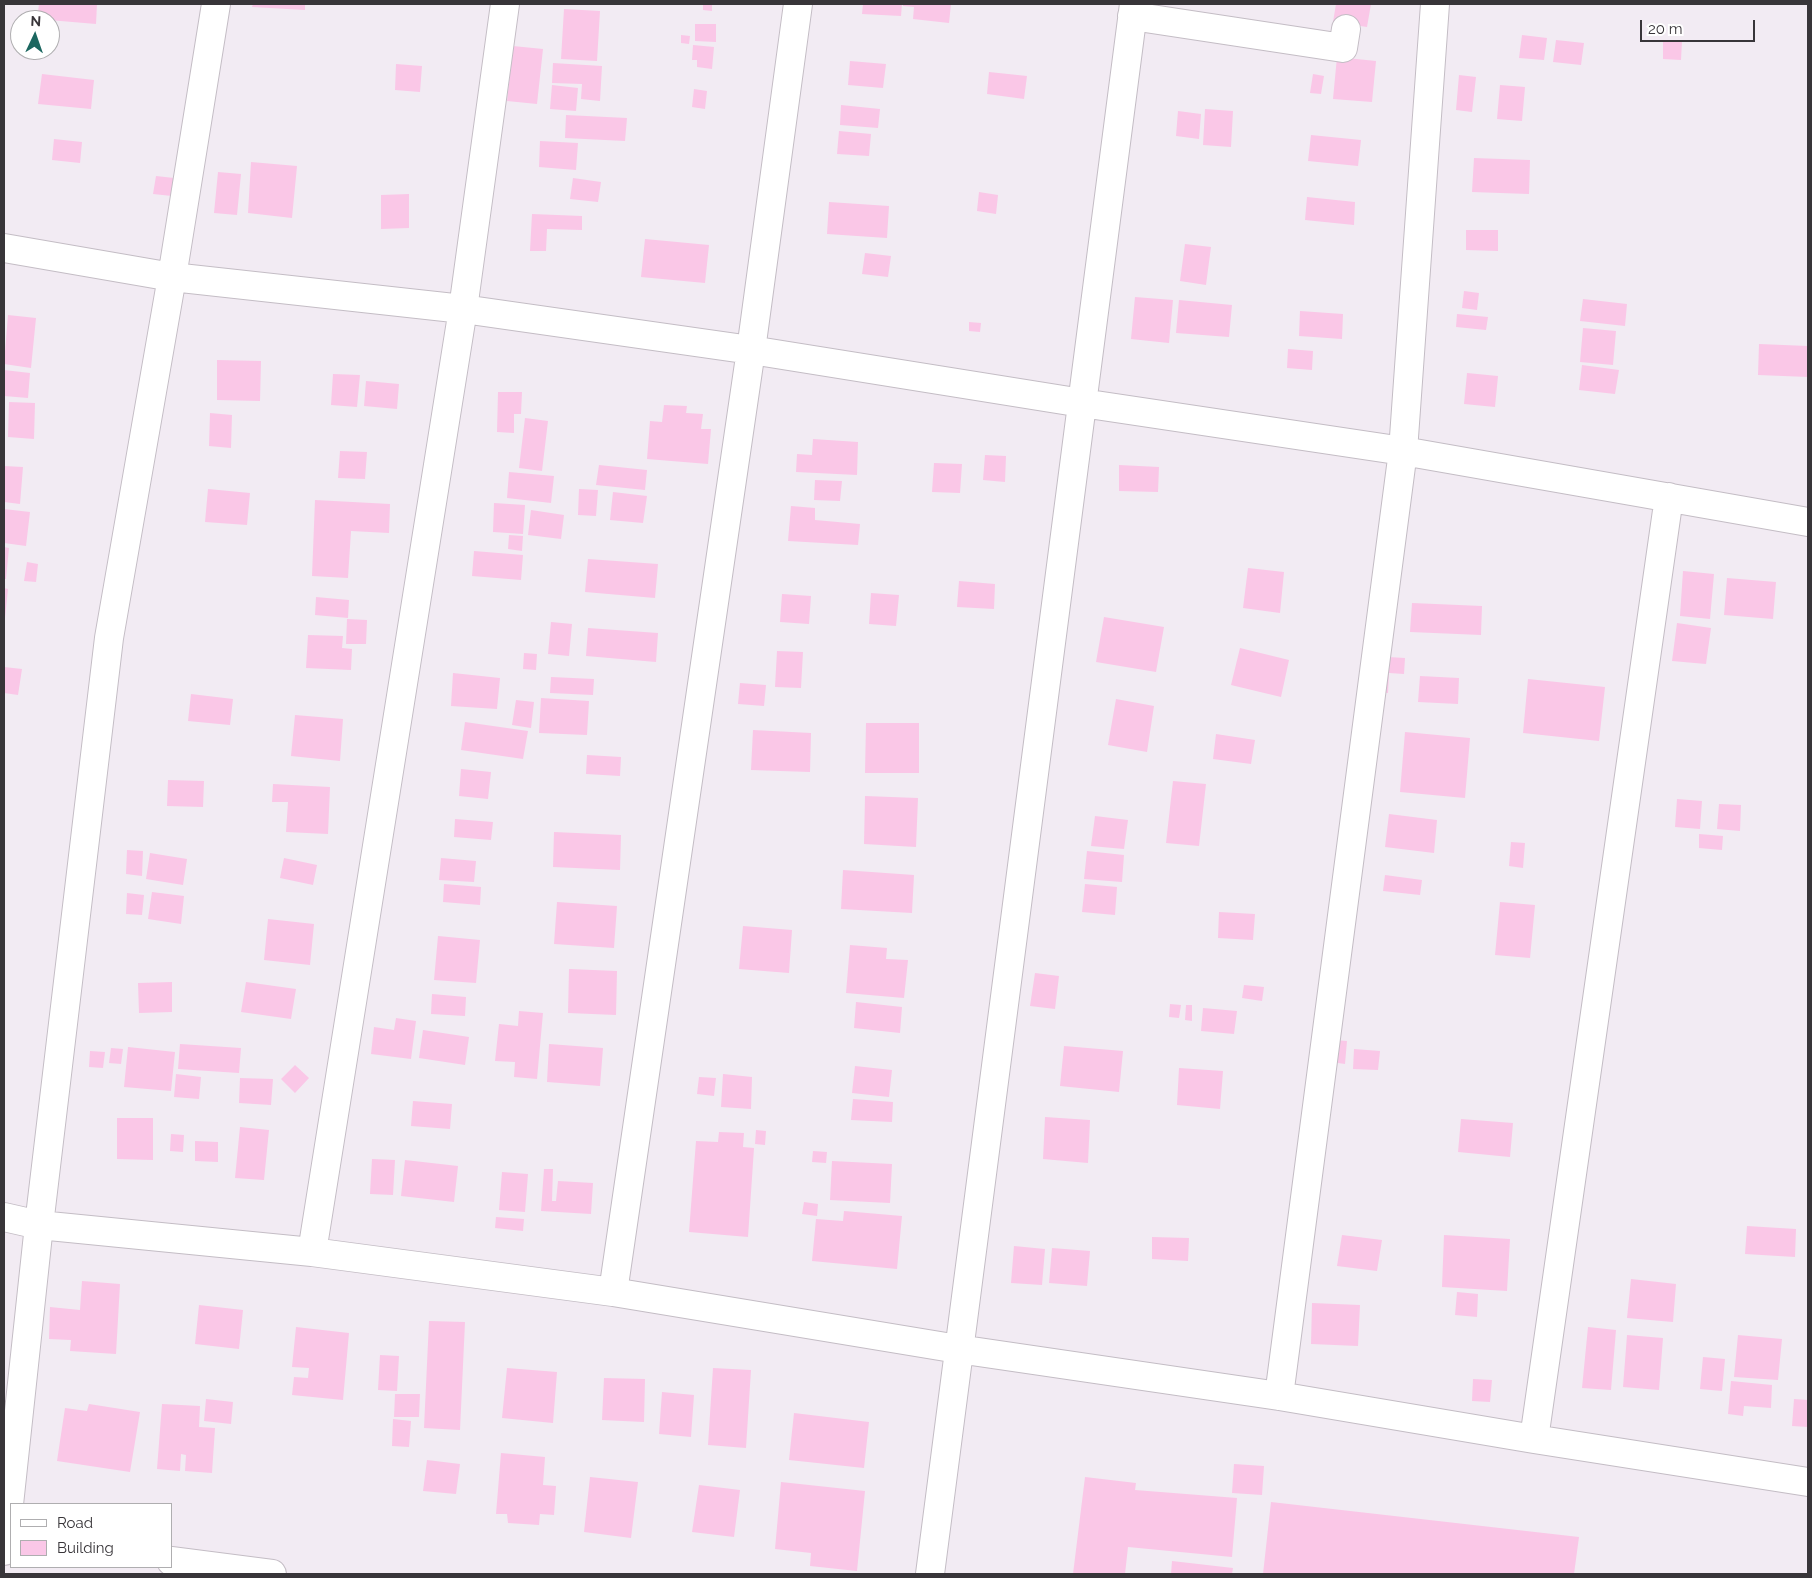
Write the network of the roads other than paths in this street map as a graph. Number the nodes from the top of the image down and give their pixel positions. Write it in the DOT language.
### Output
graph roads {
  1 [pos="216,4"];
  2 [pos="505,4"];
  3 [pos="798,4"];
  4 [pos="1435,4"];
  5 [pos="1133,10"];
  6 [pos="1346,29"];
  7 [pos="4,248"];
  8 [pos="172,277"];
  9 [pos="463,309"];
  10 [pos="751,350"];
  11 [pos="1082,403"];
  12 [pos="1404,451"];
  13 [pos="1669,498"];
  14 [pos="1808,522"];
  15 [pos="4,1217"];
  16 [pos="39,1225"];
  17 [pos="312,1252"];
  18 [pos="613,1292"];
  19 [pos="958,1349"];
  20 [pos="1279,1396"];
  21 [pos="1534,1439"];
  22 [pos="1808,1482"];
  23 [pos="10,1503"];
  24 [pos="10,1504"];
  25 [pos="6,1542"];
  26 [pos="172,1561"];
  27 [pos="272,1574"];
  28 [pos="930,1574"];
  1 -- 8 [label="street"];
  2 -- 9 [label="street"];
  3 -- 10 [label="street"];
  4 -- 12 [label="street"];
  5 -- 6 [label="street"];
  5 -- 11 [label="street"];
  7 -- 8 [label="street"];
  8 -- 9 [label="street"];
  8 -- 16 [label="street"];
  9 -- 10 [label="street"];
  9 -- 17 [label="street"];
  10 -- 11 [label="street"];
  10 -- 18 [label="street"];
  11 -- 12 [label="street"];
  11 -- 19 [label="street"];
  12 -- 13 [label="street"];
  12 -- 20 [label="street"];
  13 -- 14 [label="street"];
  13 -- 21 [label="street"];
  15 -- 16 [label="street"];
  16 -- 17 [label="street"];
  16 -- 23 [label="street"];
  17 -- 18 [label="street"];
  18 -- 19 [label="street"];
  19 -- 20 [label="street"];
  19 -- 28 [label="street"];
  20 -- 21 [label="street"];
  21 -- 22 [label="street"];
  24 -- 25 [label="street"];
  26 -- 27 [label="street"];
}
